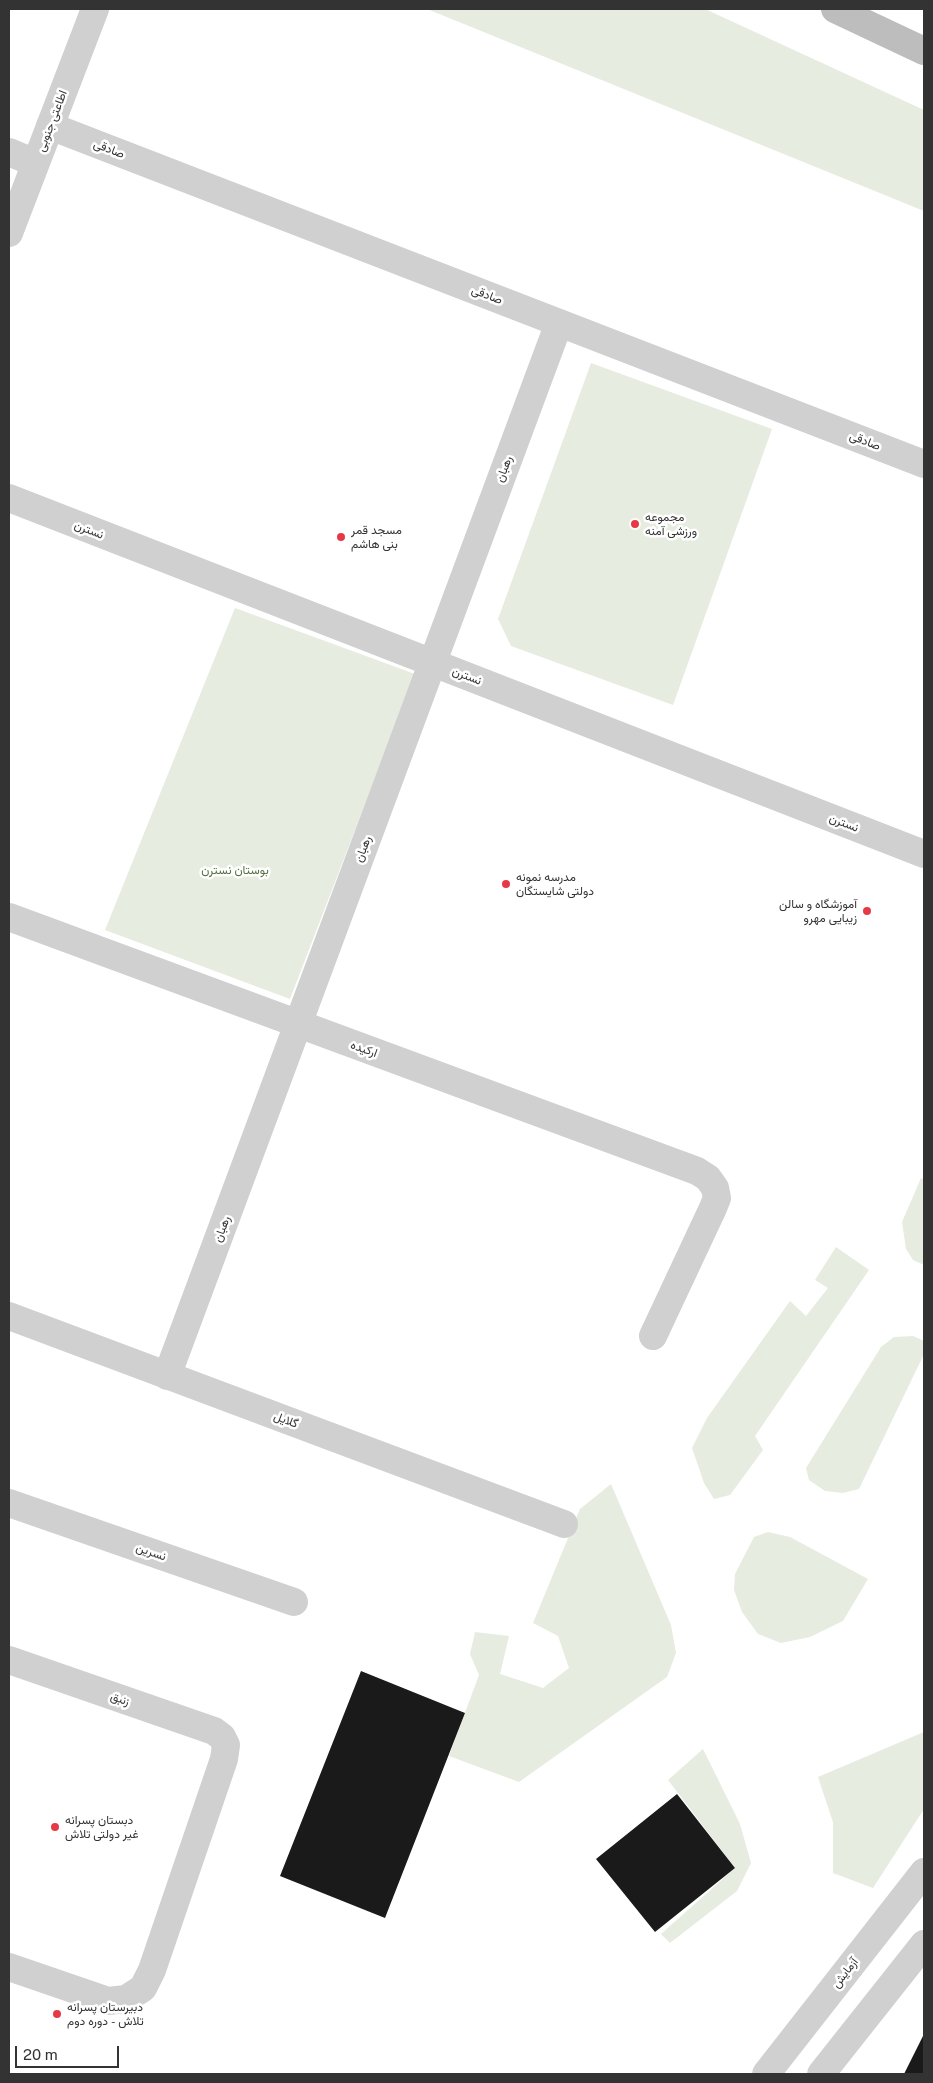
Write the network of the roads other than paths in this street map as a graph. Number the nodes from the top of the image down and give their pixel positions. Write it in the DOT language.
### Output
graph roads {
  1 [pos="95,9"];
  2 [pos="835,9"];
  3 [pos="924,51"];
  4 [pos="50,126"];
  5 [pos="9,152"];
  6 [pos="36,163"];
  7 [pos="9,233"];
  8 [pos="559,322"];
  9 [pos="924,464"];
  10 [pos="9,498"];
  11 [pos="432,663"];
  12 [pos="924,854"];
  13 [pos="9,916"];
  14 [pos="298,1024"];
  15 [pos="9,1316"];
  16 [pos="653,1336"];
  17 [pos="168,1376"];
  18 [pos="9,1503"];
  19 [pos="564,1524"];
  20 [pos="294,1602"];
  21 [pos="9,1660"];
  22 [pos="924,1872"];
  23 [pos="924,1944"];
  24 [pos="9,1967"];
  25 [pos="766,2074"];
  26 [pos="822,2074"];
  1 -- 4 [label="street, اطاعتی جنوبی"];
  2 -- 3 [label="main road"];
  4 -- 6 [label="street, اطاعتی جنوبی"];
  4 -- 8 [label="street, صادقی"];
  5 -- 6 [label="street"];
  6 -- 7 [label="street, اطاعتی جنوبی"];
  8 -- 9 [label="street, صادقی"];
  8 -- 11 [label="street, رهبان"];
  10 -- 11 [label="street, نسترن"];
  11 -- 12 [label="street, نسترن"];
  11 -- 14 [label="street, رهبان"];
  13 -- 14 [label="street, ارکیده"];
  14 -- 16 [label="street, ارکیده"];
  14 -- 17 [label="street, رهبان"];
  15 -- 17 [label="street, گلایل"];
  17 -- 19 [label="street, گلایل"];
  18 -- 20 [label="street, نسرین"];
  21 -- 24 [label="street, زنبق"];
  22 -- 25 [label="street, آزمایش"];
  23 -- 26 [label="street"];
}
